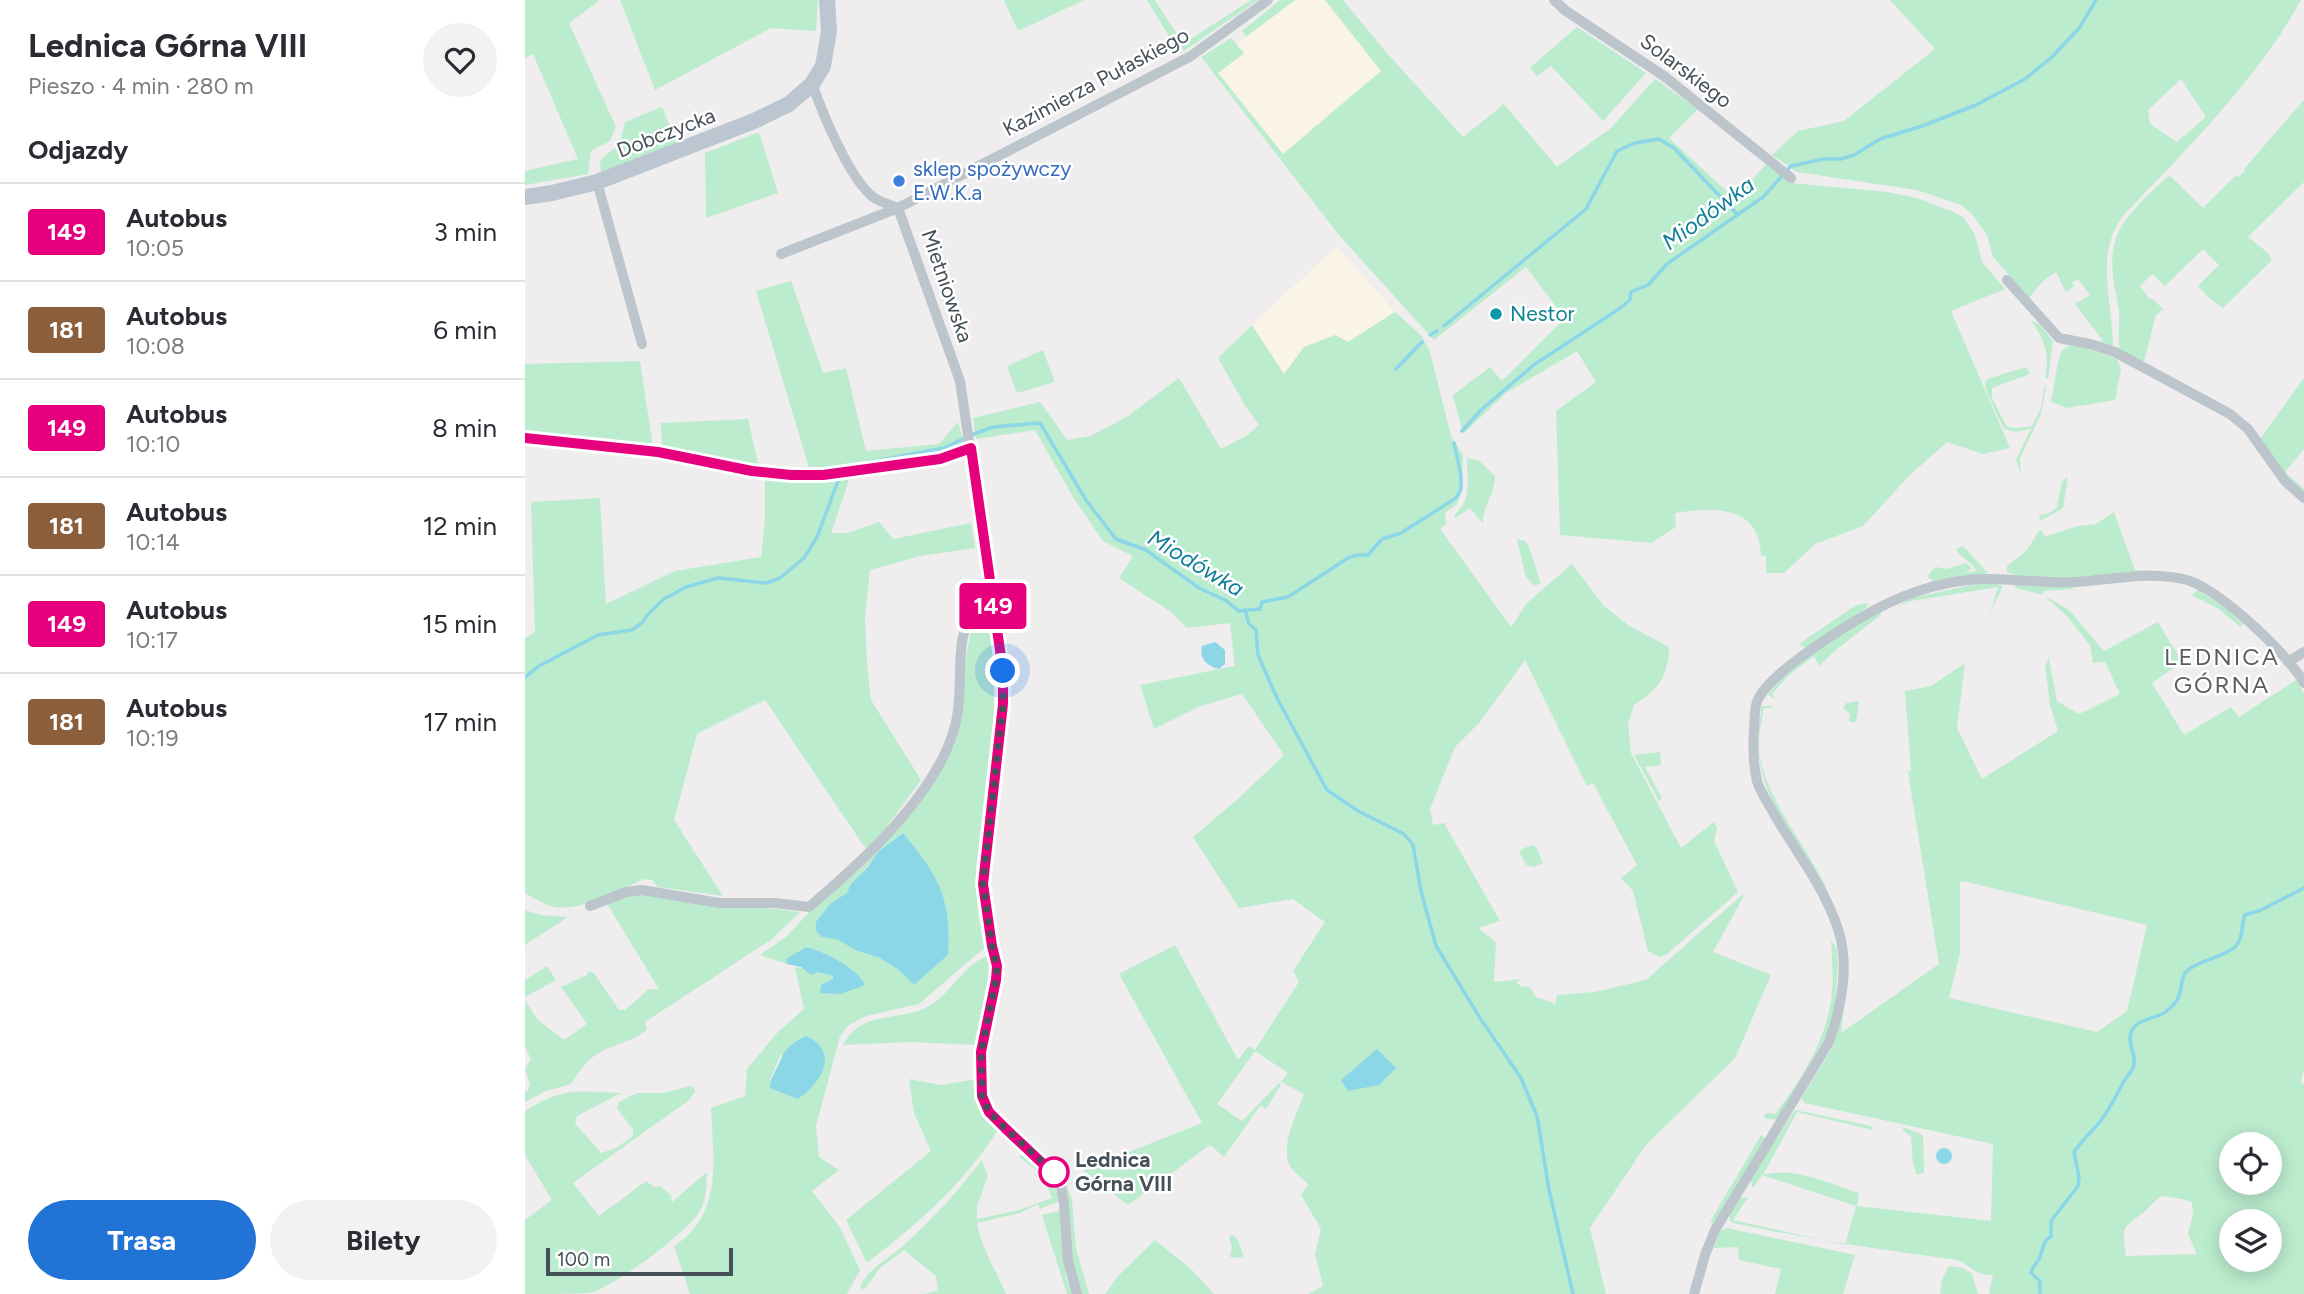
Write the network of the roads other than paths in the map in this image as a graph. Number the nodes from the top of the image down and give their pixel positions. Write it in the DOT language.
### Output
graph roads {
  1 [pos="827,0"];
  2 [pos="1268,0"];
  3 [pos="1554,0"];
  4 [pos="812,84"];
  5 [pos="1791,178"];
  6 [pos="597,182"];
  7 [pos="525,197"];
  8 [pos="898,208"];
  9 [pos="782,254"];
  10 [pos="2007,280"];
  11 [pos="642,344"];
  12 [pos="525,438"];
  13 [pos="971,448"];
  14 [pos="2304,498"];
  15 [pos="990,583"];
  16 [pos="2304,652"];
  17 [pos="2288,662"];
  18 [pos="2304,683"];
  19 [pos="590,906"];
  20 [pos="1077,1294"];
  21 [pos="1694,1294"];
  1 -- 4 [label="main road"];
  2 -- 8 [label="street, Kazimierza Pułaskiego"];
  3 -- 5 [label="street, Solarskiego"];
  4 -- 6 [label="main road, Dobczycka"];
  4 -- 8 [label="street, Mietniowska"];
  6 -- 7 [label="main road, Dobczycka"];
  6 -- 11 [label="street"];
  8 -- 9 [label="street, Kazimierza Pułaskiego"];
  8 -- 13 [label="street, Mietniowska"];
  10 -- 14 [label="street"];
  12 -- 13 [label="street"];
  13 -- 15 [label="street, Mietniowska"];
  15 -- 19 [label="street"];
  15 -- 20 [label="street, Mietniowska"];
  16 -- 17 [label="street"];
  17 -- 18 [label="street"];
  17 -- 21 [label="street"];
}
